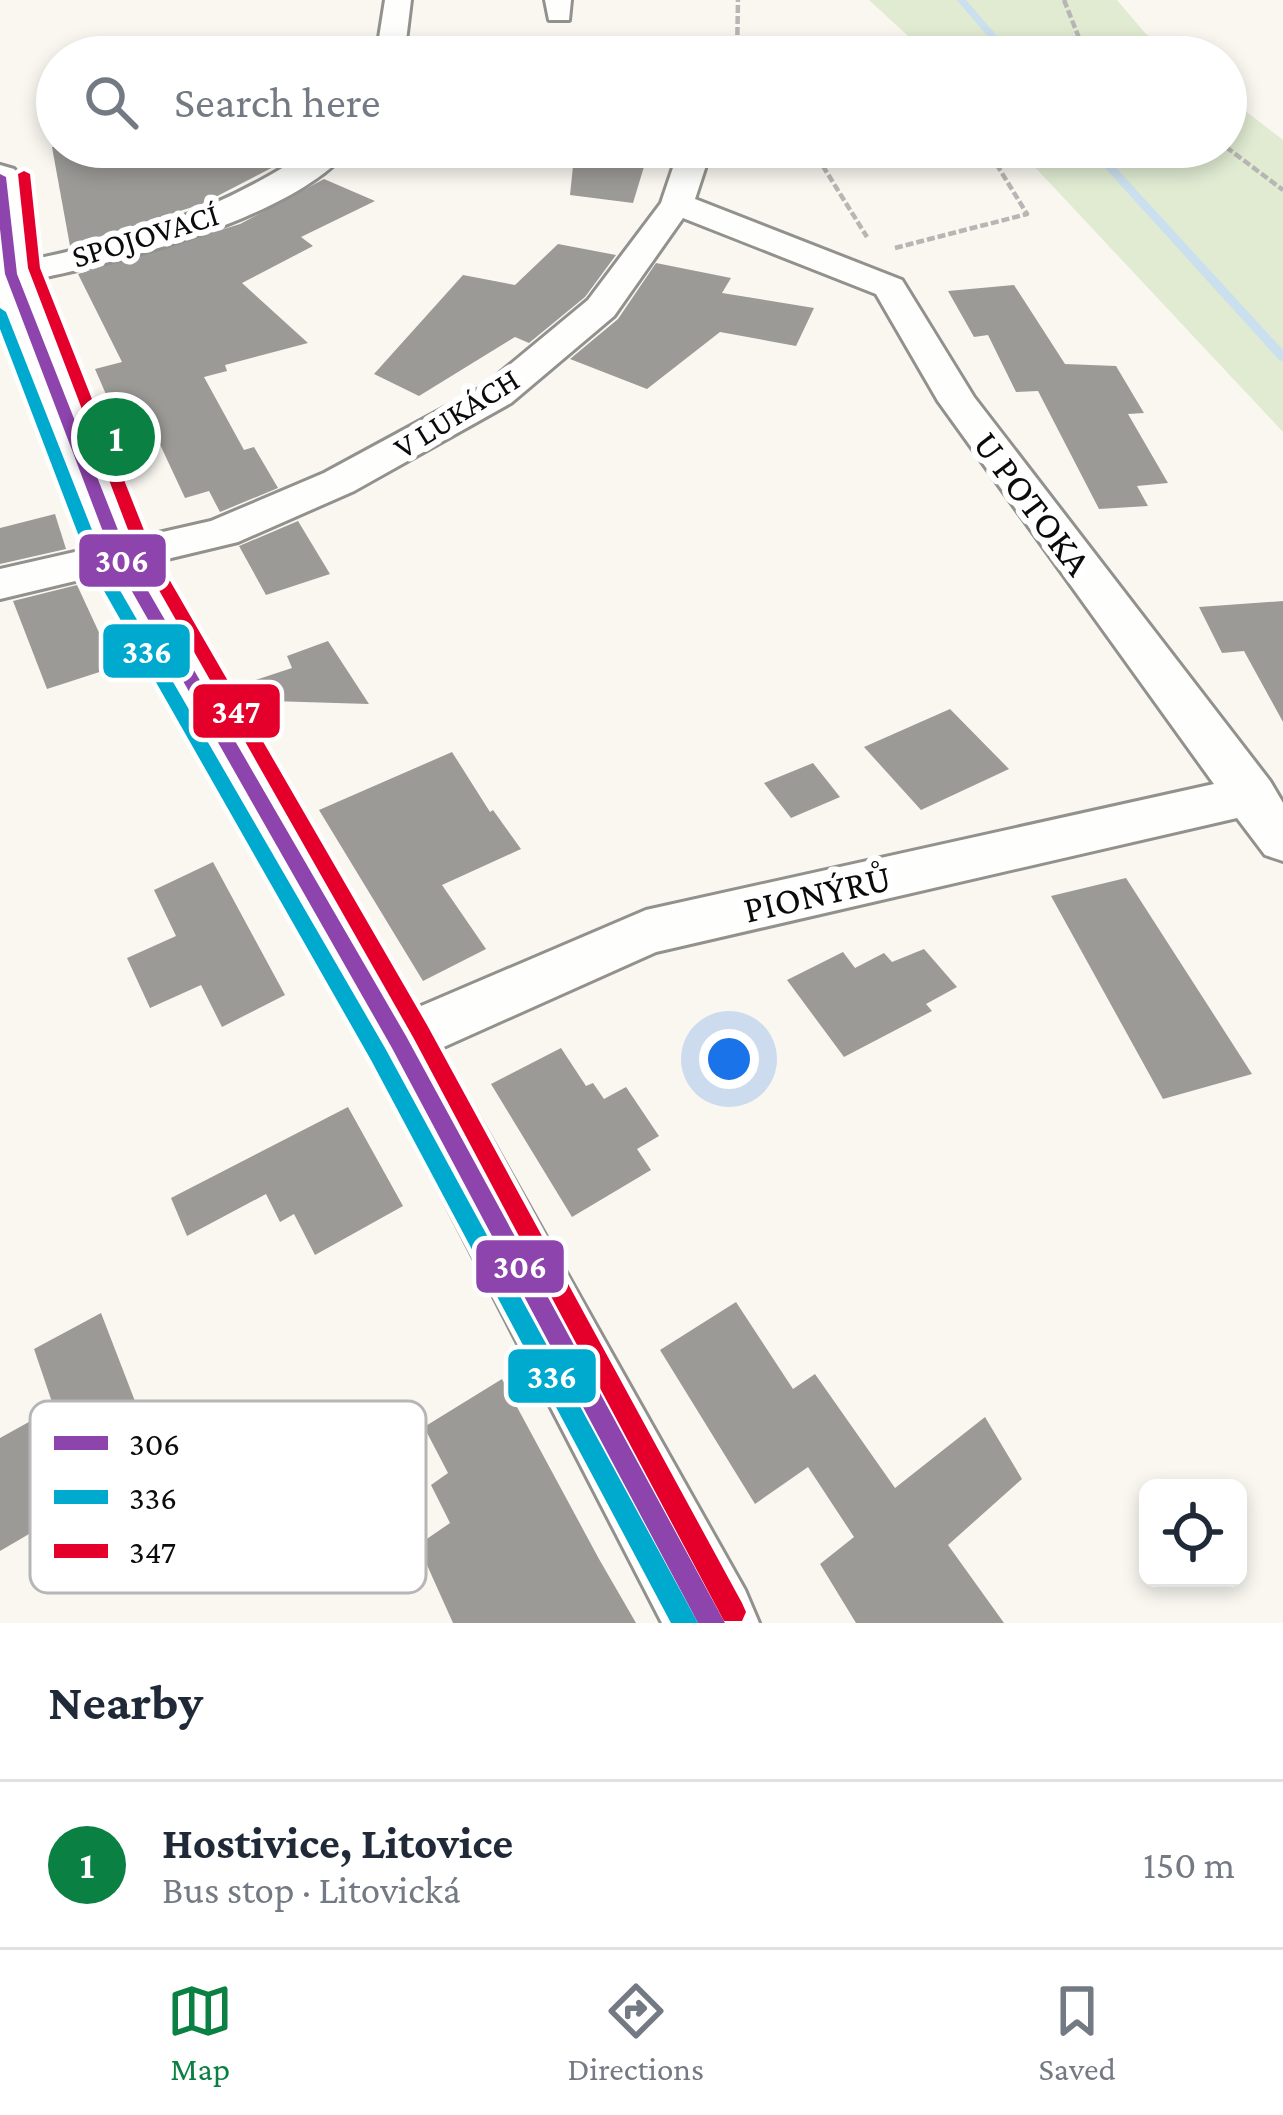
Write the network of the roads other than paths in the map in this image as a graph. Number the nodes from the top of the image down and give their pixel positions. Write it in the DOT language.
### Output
graph roads {
  1 [pos="398,0"];
  2 [pos="394,36"];
  3 [pos="308,168"];
  4 [pos="689,168"];
  5 [pos="0,177"];
  6 [pos="677,203"];
  7 [pos="6,275"];
  8 [pos="121,558"];
  9 [pos="0,584"];
  10 [pos="1252,795"];
  11 [pos="1283,841"];
  12 [pos="399,1042"];
  13 [pos="712,1623"];
  1 -- 2 [label="street"];
  3 -- 7 [label="street, SPOJOVACÍ"];
  4 -- 6 [label="street, V LUKÁCH"];
  5 -- 7 [label="street"];
  6 -- 8 [label="street, V LUKÁCH"];
  6 -- 10 [label="street, U POTOKA"];
  7 -- 8 [label="street"];
  8 -- 9 [label="street, V LUKÁCH"];
  8 -- 12 [label="street"];
  10 -- 11 [label="street, U POTOKA"];
  10 -- 12 [label="street, PIONÝRŮ"];
  12 -- 13 [label="street"];
}
